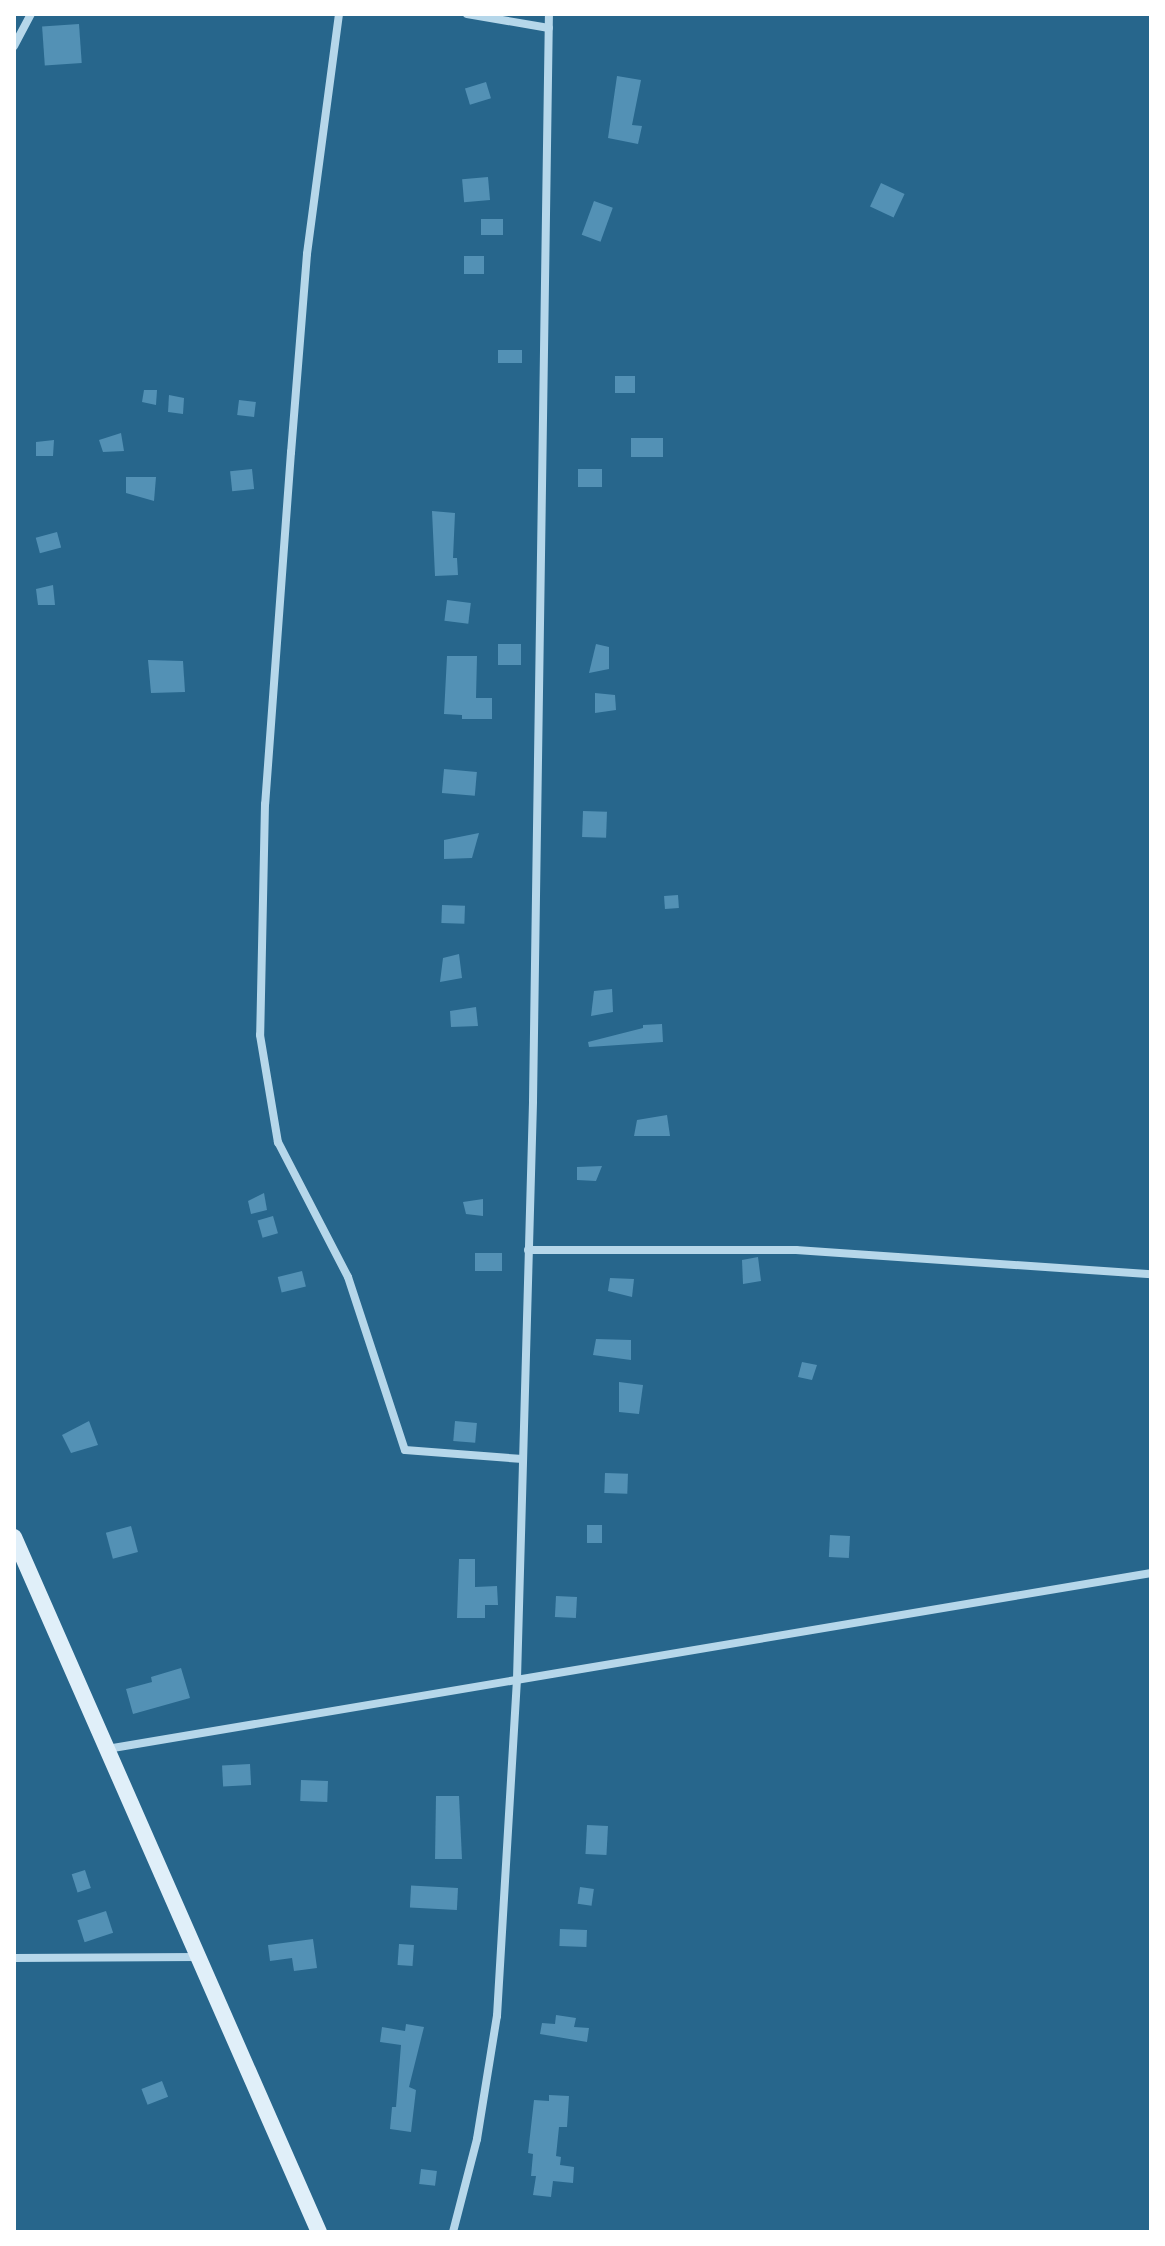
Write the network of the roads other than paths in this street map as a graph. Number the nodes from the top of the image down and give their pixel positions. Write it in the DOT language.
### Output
graph roads {
  1 [pos="31,14"];
  2 [pos="339,14"];
  3 [pos="467,14"];
  4 [pos="549,14"];
  5 [pos="549,28"];
  6 [pos="14,46"];
  7 [pos="528,1250"];
  8 [pos="1151,1274"];
  9 [pos="523,1459"];
  10 [pos="14,1537"];
  11 [pos="1151,1573"];
  12 [pos="517,1679"];
  13 [pos="107,1749"];
  14 [pos="198,1957"];
  15 [pos="14,1958"];
  16 [pos="319,2232"];
  17 [pos="453,2232"];
  1 -- 6 [label="street"];
  2 -- 9 [label="street"];
  3 -- 5 [label="street"];
  4 -- 5 [label="street"];
  5 -- 7 [label="street"];
  7 -- 8 [label="street"];
  7 -- 9 [label="street"];
  9 -- 12 [label="street"];
  10 -- 13 [label="main road"];
  11 -- 12 [label="street"];
  12 -- 13 [label="street"];
  12 -- 17 [label="street"];
  13 -- 14 [label="main road"];
  14 -- 15 [label="street"];
  14 -- 16 [label="main road"];
}
